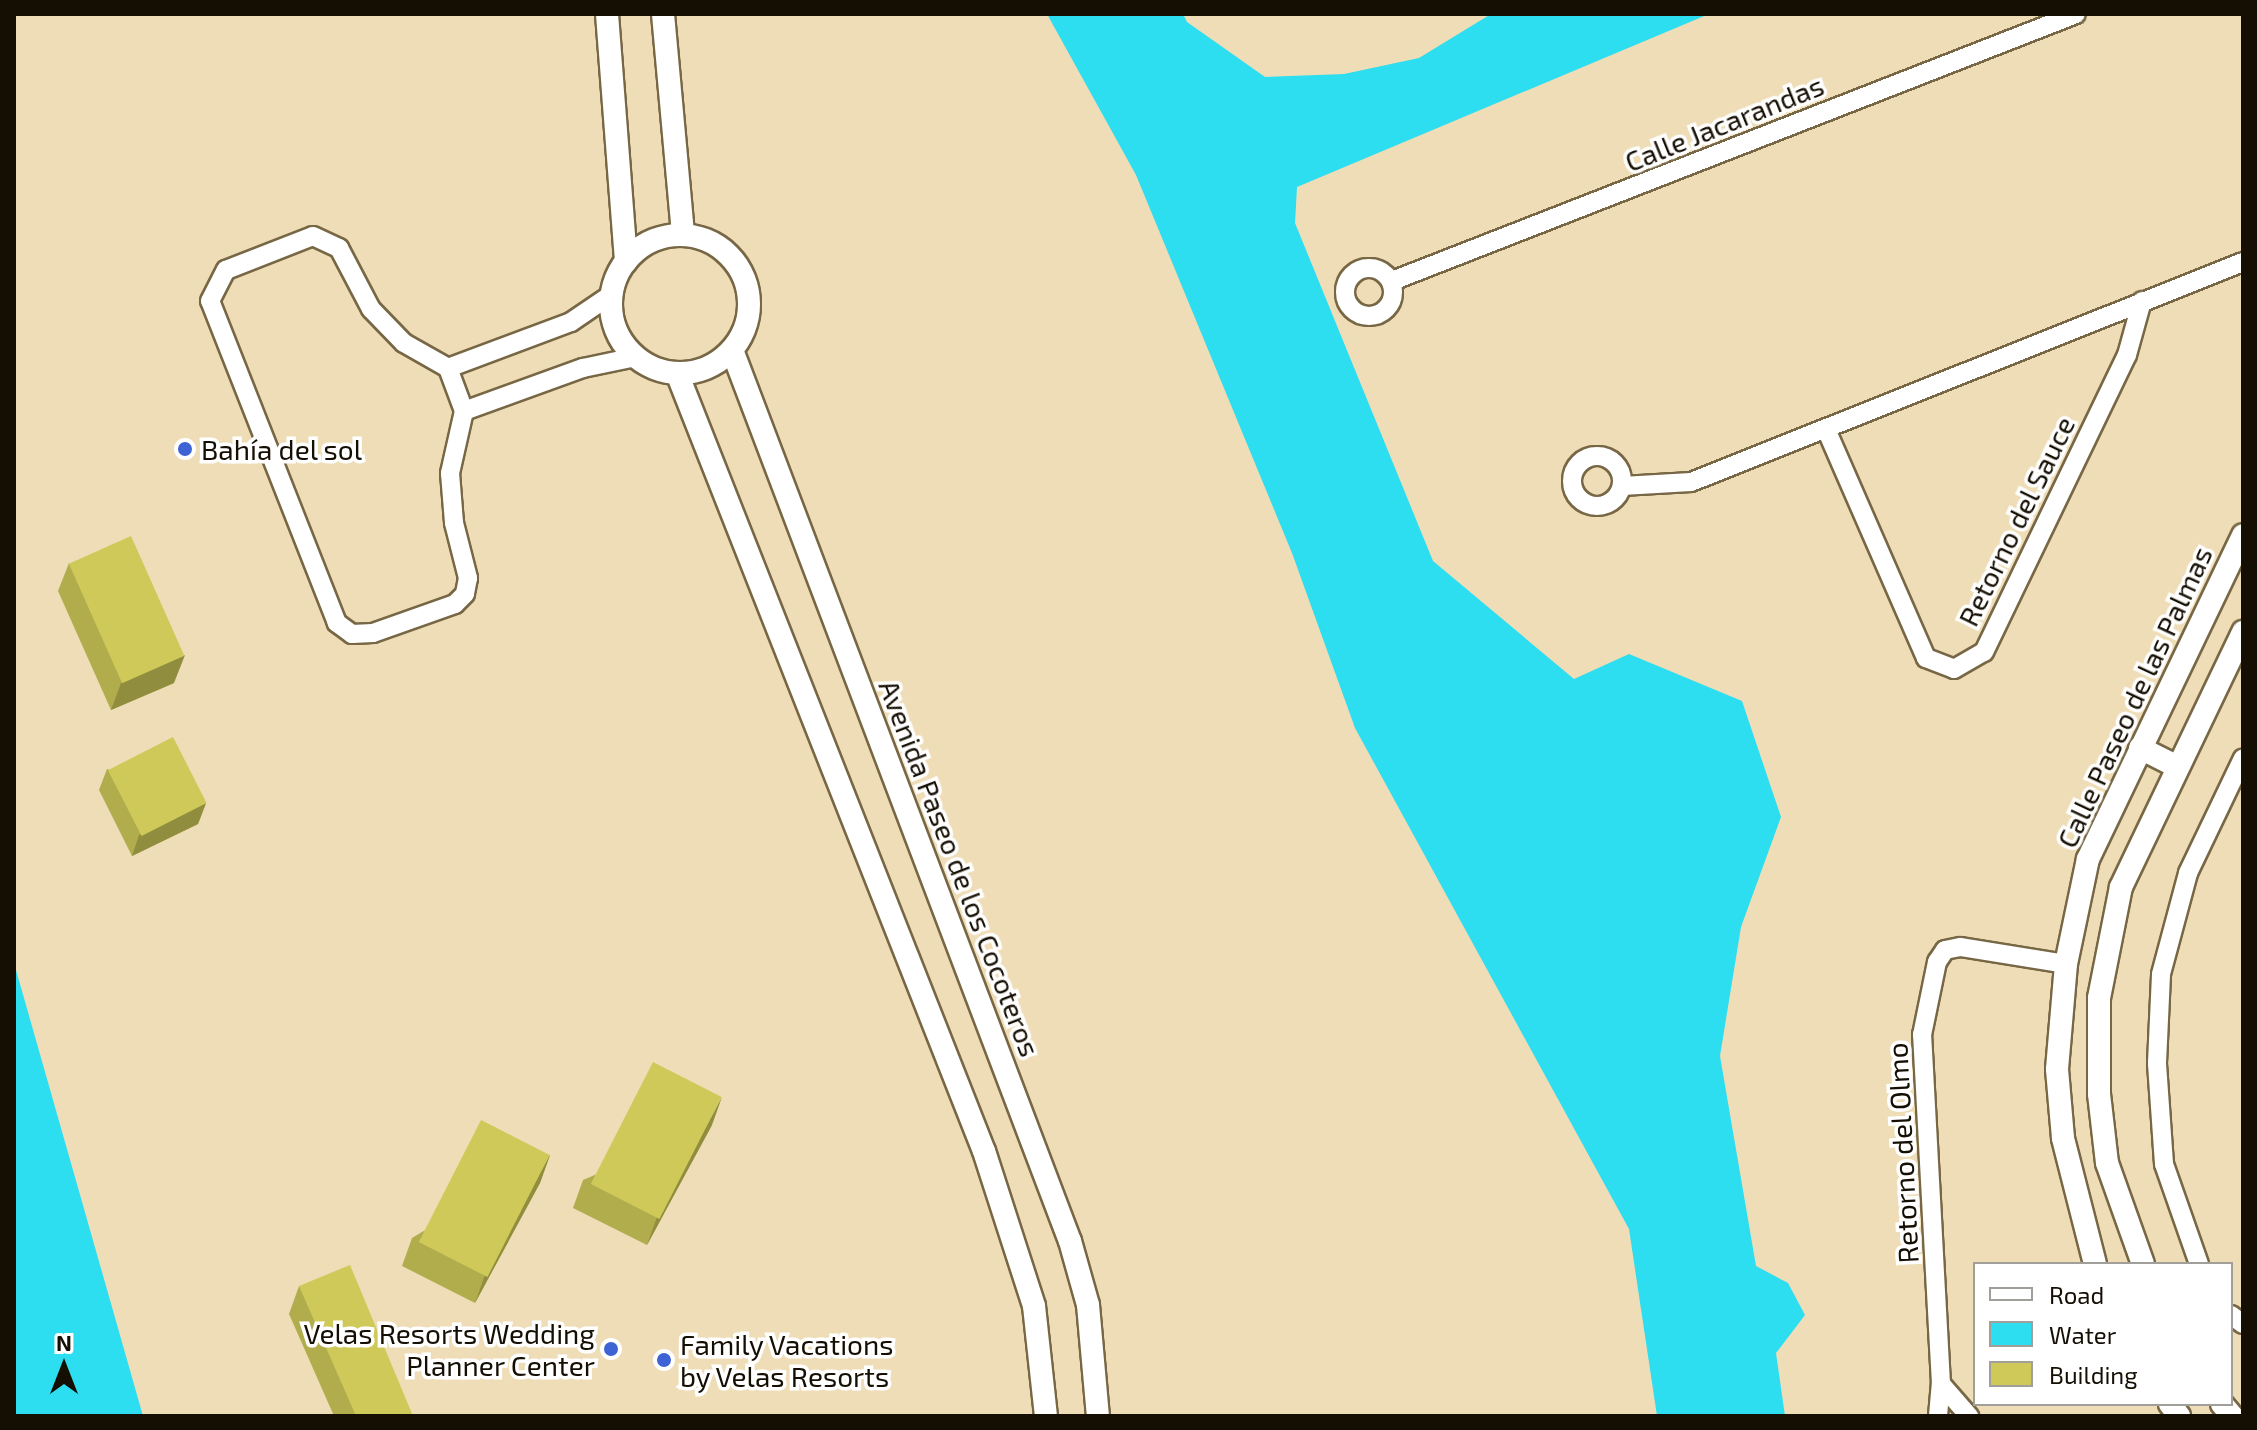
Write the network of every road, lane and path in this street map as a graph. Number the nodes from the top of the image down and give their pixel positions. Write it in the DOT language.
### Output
graph roads {
  1 [pos="607,14"];
  2 [pos="663,14"];
  3 [pos="2076,14"];
  4 [pos="2052,19"];
  5 [pos="683,235"];
  6 [pos="626,261"];
  7 [pos="2238,268"];
  8 [pos="1392,281"];
  9 [pos="612,294"];
  10 [pos="2142,301"];
  11 [pos="732,350"];
  12 [pos="635,357"];
  13 [pos="448,368"];
  14 [pos="677,373"];
  15 [pos="464,411"];
  16 [pos="1826,429"];
  17 [pos="1622,486"];
  18 [pos="2243,535"];
  19 [pos="2243,632"];
  20 [pos="2140,748"];
  21 [pos="2243,758"];
  22 [pos="2178,767"];
  23 [pos="2066,964"];
  24 [pos="2094,1262"];
  25 [pos="2142,1262"];
  26 [pos="2198,1262"];
  27 [pos="1941,1384"];
  28 [pos="1046,1416"];
  29 [pos="1098,1416"];
  30 [pos="1938,1416"];
  31 [pos="1969,1416"];
  1 -- 6 [label="street"];
  2 -- 5 [label="street"];
  3 -- 4 [label="street, Calle Jacarandas"];
  4 -- 8 [label="street, Calle Jacarandas"];
  5 -- 6 [label="street"];
  5 -- 11 [label="street"];
  6 -- 9 [label="street"];
  7 -- 10 [label="street"];
  9 -- 12 [label="street"];
  9 -- 13 [label="street"];
  10 -- 16 [label="street"];
  10 -- 16 [label="street, Retorno del Sauce"];
  11 -- 14 [label="street"];
  11 -- 29 [label="street, Avenida Paseo de los Cocoteros"];
  12 -- 14 [label="street"];
  12 -- 15 [label="street"];
  13 -- 15 [label="street"];
  13 -- 15 [label="street"];
  14 -- 28 [label="street"];
  16 -- 17 [label="street"];
  18 -- 20 [label="street, Calle Paseo de las Palmas"];
  19 -- 22 [label="street"];
  20 -- 22 [label="street"];
  20 -- 23 [label="street, Calle Paseo de las Palmas"];
  21 -- 26 [label="street"];
  22 -- 25 [label="street"];
  23 -- 24 [label="street, Calle Paseo de las Palmas"];
  23 -- 27 [label="street, Retorno del Olmo"];
  27 -- 30 [label="street, Retorno del Olmo"];
  27 -- 31 [label="street"];
}
